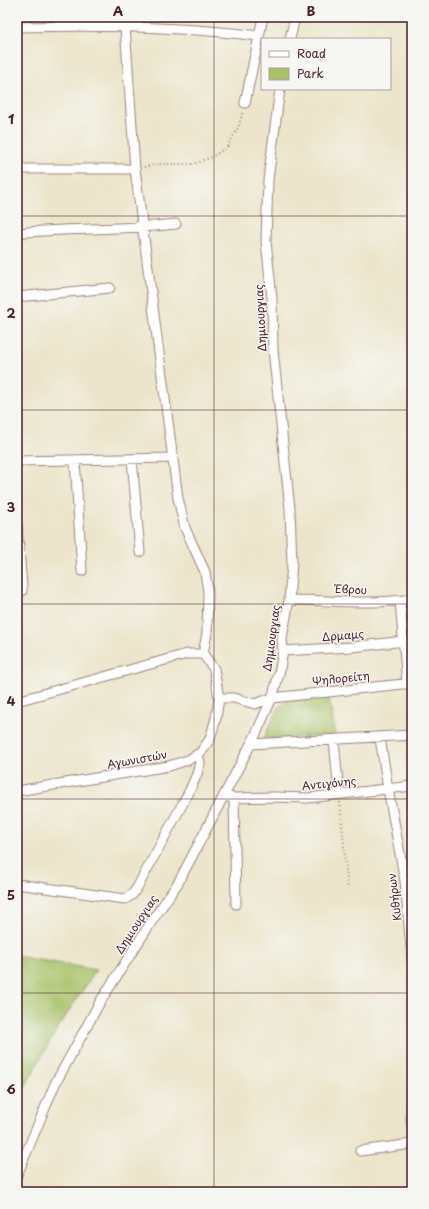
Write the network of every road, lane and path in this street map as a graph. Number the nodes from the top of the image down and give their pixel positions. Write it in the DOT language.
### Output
graph roads {
  1 [pos="263,17"];
  2 [pos="295,17"];
  3 [pos="125,26"];
  4 [pos="17,27"];
  5 [pos="259,36"];
  6 [pos="290,38"];
  7 [pos="280,90"];
  8 [pos="245,103"];
  9 [pos="17,169"];
  10 [pos="135,169"];
  11 [pos="176,224"];
  12 [pos="143,227"];
  13 [pos="17,233"];
  14 [pos="110,288"];
  15 [pos="17,297"];
  16 [pos="173,458"];
  17 [pos="132,459"];
  18 [pos="75,460"];
  19 [pos="17,461"];
  20 [pos="17,525"];
  21 [pos="140,552"];
  22 [pos="82,571"];
  23 [pos="17,591"];
  24 [pos="412,599"];
  25 [pos="289,600"];
  26 [pos="400,601"];
  27 [pos="404,641"];
  28 [pos="283,651"];
  29 [pos="203,654"];
  30 [pos="410,684"];
  31 [pos="220,698"];
  32 [pos="272,698"];
  33 [pos="17,701"];
  34 [pos="412,735"];
  35 [pos="380,738"];
  36 [pos="334,740"];
  37 [pos="251,744"];
  38 [pos="198,754"];
  39 [pos="412,786"];
  40 [pos="388,789"];
  41 [pos="17,791"];
  42 [pos="339,794"];
  43 [pos="224,796"];
  44 [pos="234,798"];
  45 [pos="408,882"];
  46 [pos="17,884"];
  47 [pos="348,889"];
  48 [pos="236,904"];
  49 [pos="412,955"];
  50 [pos="412,1078"];
  51 [pos="412,1104"];
  52 [pos="412,1127"];
  53 [pos="412,1144"];
  54 [pos="360,1152"];
  55 [pos="17,1175"];
  1 -- 5 [label="street"];
  2 -- 6 [label="street"];
  3 -- 4 [label="street"];
  3 -- 5 [label="street"];
  3 -- 10 [label="street"];
  5 -- 8 [label="street"];
  7 -- 25 [label="street, Δημιουργιας"];
  8 -- 10 [label="path"];
  9 -- 10 [label="street"];
  10 -- 12 [label="street"];
  11 -- 12 [label="street"];
  12 -- 13 [label="street"];
  12 -- 16 [label="street"];
  14 -- 15 [label="street"];
  16 -- 17 [label="street"];
  16 -- 29 [label="street"];
  17 -- 18 [label="street"];
  17 -- 21 [label="street"];
  18 -- 19 [label="street"];
  18 -- 22 [label="street"];
  20 -- 23 [label="street"];
  24 -- 26 [label="street, Έβρου"];
  25 -- 26 [label="street, Έβρου"];
  25 -- 28 [label="street, Δημιουργιας"];
  26 -- 27 [label="street"];
  27 -- 28 [label="street, Δρμαμς"];
  27 -- 30 [label="street"];
  28 -- 32 [label="street, Δημιουργιας"];
  29 -- 31 [label="street"];
  29 -- 33 [label="street"];
  30 -- 32 [label="street, Ψηλορείτη"];
  31 -- 32 [label="street, Ψηλορείτη"];
  31 -- 38 [label="street, Αγωνιστών"];
  32 -- 37 [label="street, Δημιουργιας"];
  34 -- 35 [label="street"];
  35 -- 36 [label="street"];
  35 -- 40 [label="street, Κυθήρων"];
  36 -- 37 [label="street"];
  36 -- 42 [label="street"];
  37 -- 43 [label="street, Δημιουργιας"];
  38 -- 41 [label="street, Αγωνιστών"];
  38 -- 46 [label="street"];
  39 -- 40 [label="street, Αντιγόνης"];
  40 -- 42 [label="street, Αντιγόνης"];
  40 -- 45 [label="street, Κυθήρων"];
  42 -- 44 [label="street, Αντιγόνης"];
  42 -- 47 [label="path"];
  43 -- 44 [label="street, Αντιγόνης"];
  43 -- 55 [label="street, Δημιουργιας"];
  44 -- 48 [label="street"];
  45 -- 49 [label="street, Κυθήρων"];
  50 -- 51 [label="street"];
  51 -- 52 [label="street"];
  53 -- 54 [label="street"];
}
